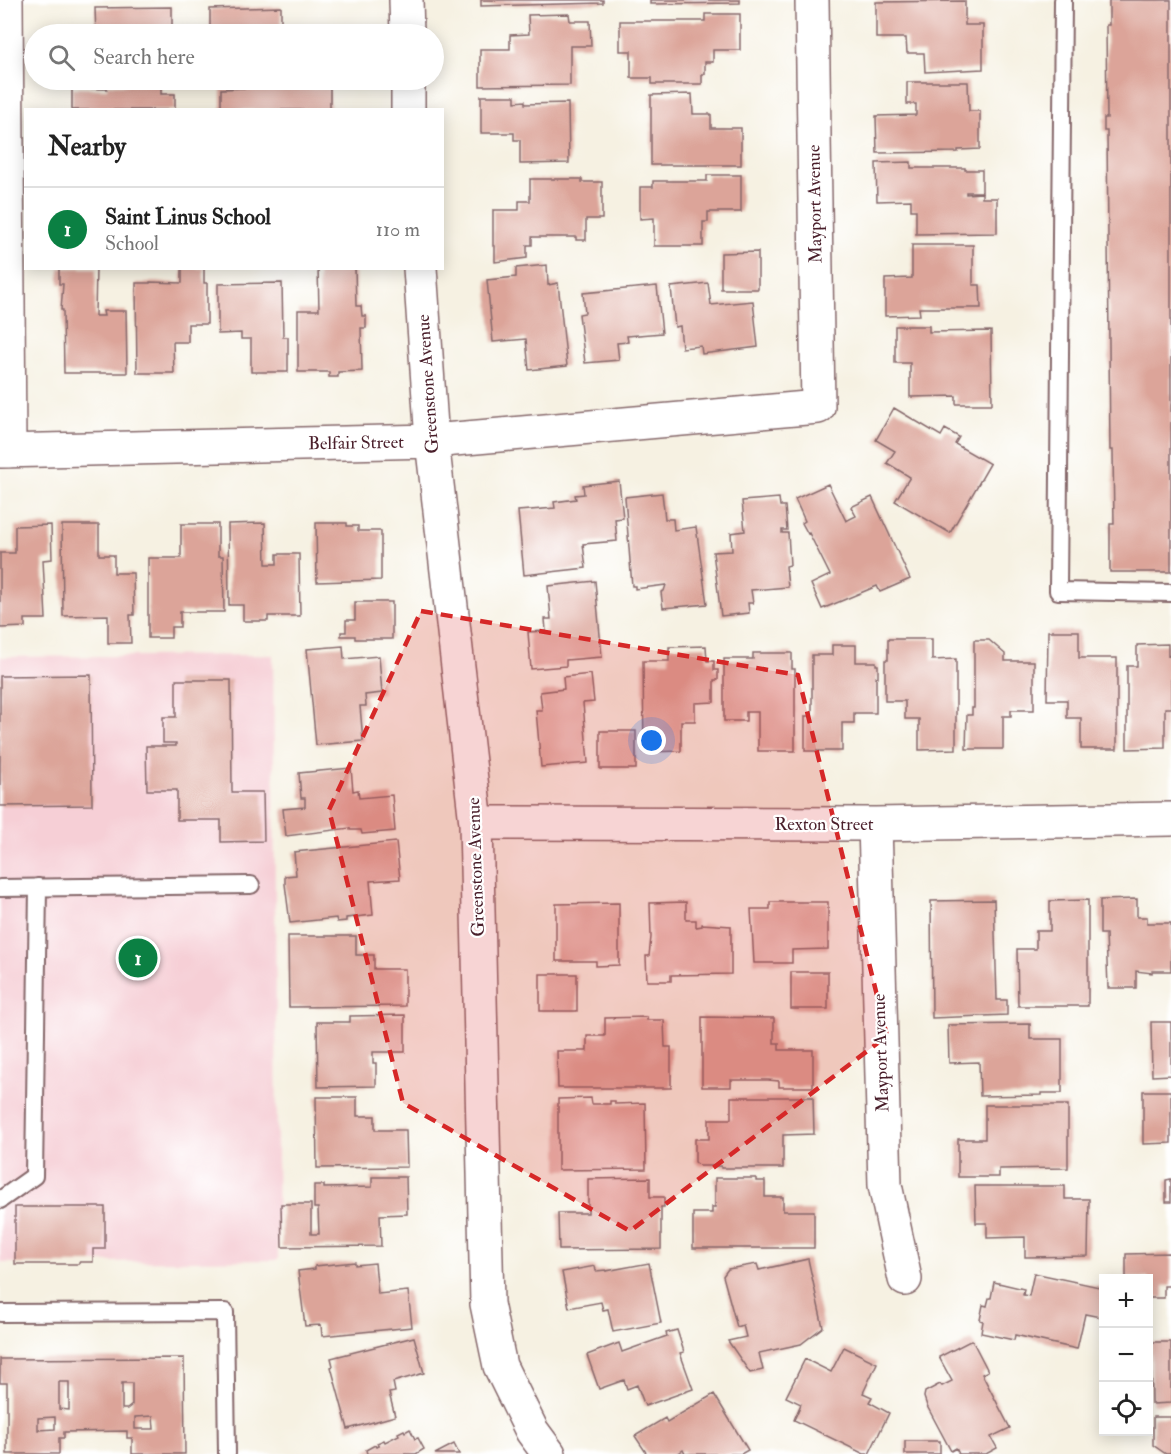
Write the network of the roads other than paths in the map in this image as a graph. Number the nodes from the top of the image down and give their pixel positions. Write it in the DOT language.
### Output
graph roads {
  1 [pos="6,0"];
  2 [pos="406,0"];
  3 [pos="812,0"];
  4 [pos="1063,0"];
  5 [pos="406,24"];
  6 [pos="408,90"];
  7 [pos="408,108"];
  8 [pos="420,270"];
  9 [pos="818,407"];
  10 [pos="432,441"];
  11 [pos="5,451"];
  12 [pos="1171,593"];
  13 [pos="1171,819"];
  14 [pos="476,823"];
  15 [pos="875,824"];
  16 [pos="251,885"];
  17 [pos="38,887"];
  18 [pos="0,888"];
  19 [pos="0,1200"];
  20 [pos="905,1279"];
  21 [pos="0,1313"];
  22 [pos="227,1454"];
  23 [pos="549,1454"];
  1 -- 11 [label="street"];
  2 -- 5 [label="street"];
  3 -- 9 [label="street, Mayport Avenue"];
  4 -- 12 [label="lane"];
  6 -- 7 [label="street"];
  8 -- 10 [label="street, Greenstone Avenue"];
  9 -- 10 [label="street, Belfair Street"];
  10 -- 11 [label="street, Belfair Street"];
  10 -- 14 [label="street, Greenstone Avenue"];
  13 -- 15 [label="street, Rexton Street"];
  14 -- 15 [label="street, Rexton Street"];
  14 -- 23 [label="street, Greenstone Avenue"];
  15 -- 20 [label="street, Mayport Avenue"];
  16 -- 17 [label="lane"];
  17 -- 18 [label="lane"];
  17 -- 19 [label="lane"];
  21 -- 22 [label="lane"];
}
